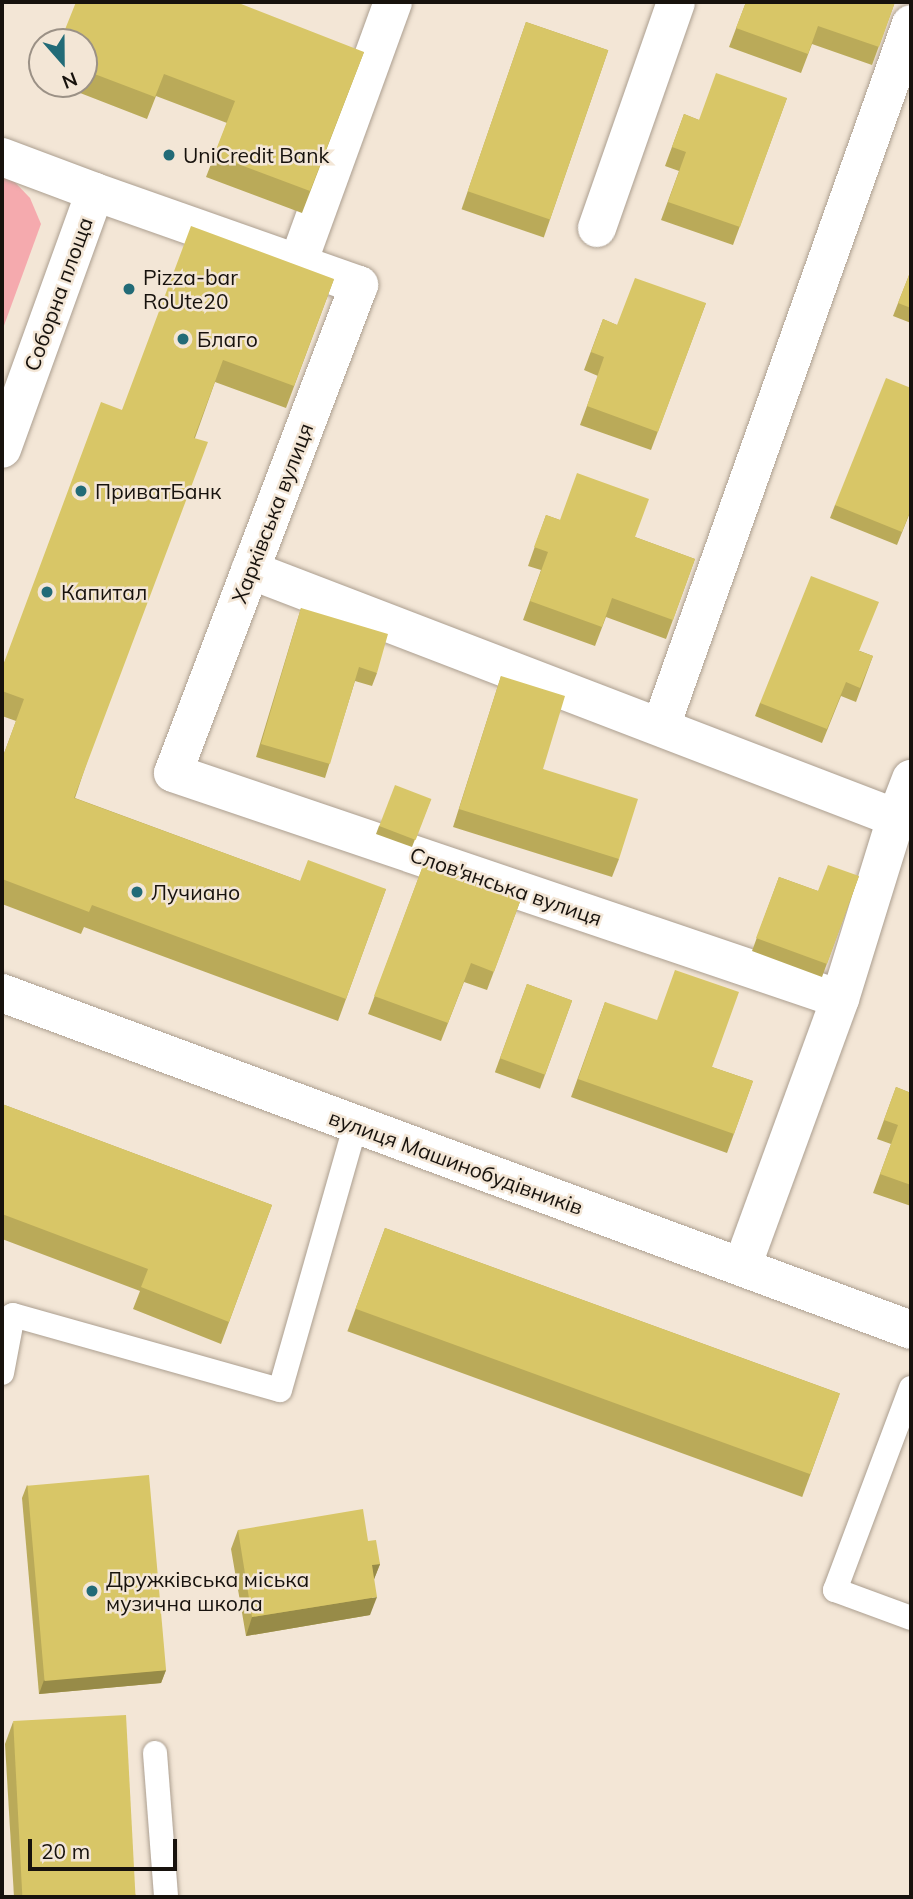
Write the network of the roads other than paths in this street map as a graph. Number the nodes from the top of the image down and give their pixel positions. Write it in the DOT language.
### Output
graph roads {
  1 [pos="393,2"];
  2 [pos="676,2"];
  3 [pos="911,24"];
  4 [pos="2,157"];
  5 [pos="95,192"];
  6 [pos="597,228"];
  7 [pos="312,268"];
  8 [pos="2,449"];
  9 [pos="250,570"];
  10 [pos="662,726"];
  11 [pos="173,772"];
  12 [pos="911,779"];
  13 [pos="896,818"];
  14 [pos="2,993"];
  15 [pos="840,999"];
  16 [pos="356,1125"];
  17 [pos="742,1267"];
  18 [pos="911,1330"];
  19 [pos="2,1373"];
  20 [pos="911,1388"];
  21 [pos="911,1618"];
  22 [pos="155,1752"];
  23 [pos="166,1897"];
  1 -- 7 [label="street"];
  2 -- 6 [label="street"];
  3 -- 10 [label="street"];
  4 -- 5 [label="street, Соборна площа"];
  5 -- 7 [label="street"];
  5 -- 8 [label="street, Соборна площа"];
  7 -- 9 [label="street, Харківська вулиця"];
  9 -- 10 [label="street"];
  9 -- 11 [label="street, Харківська вулиця"];
  10 -- 13 [label="street"];
  11 -- 15 [label="street, Слов'янська вулиця"];
  12 -- 13 [label="street"];
  13 -- 15 [label="street"];
  14 -- 16 [label="street, вулиця Машинобудівників"];
  15 -- 17 [label="street"];
  16 -- 17 [label="street, вулиця Машинобудівників"];
  16 -- 19 [label="lane"];
  17 -- 18 [label="street, вулиця Машинобудівників"];
  20 -- 21 [label="lane"];
  22 -- 23 [label="lane"];
}
